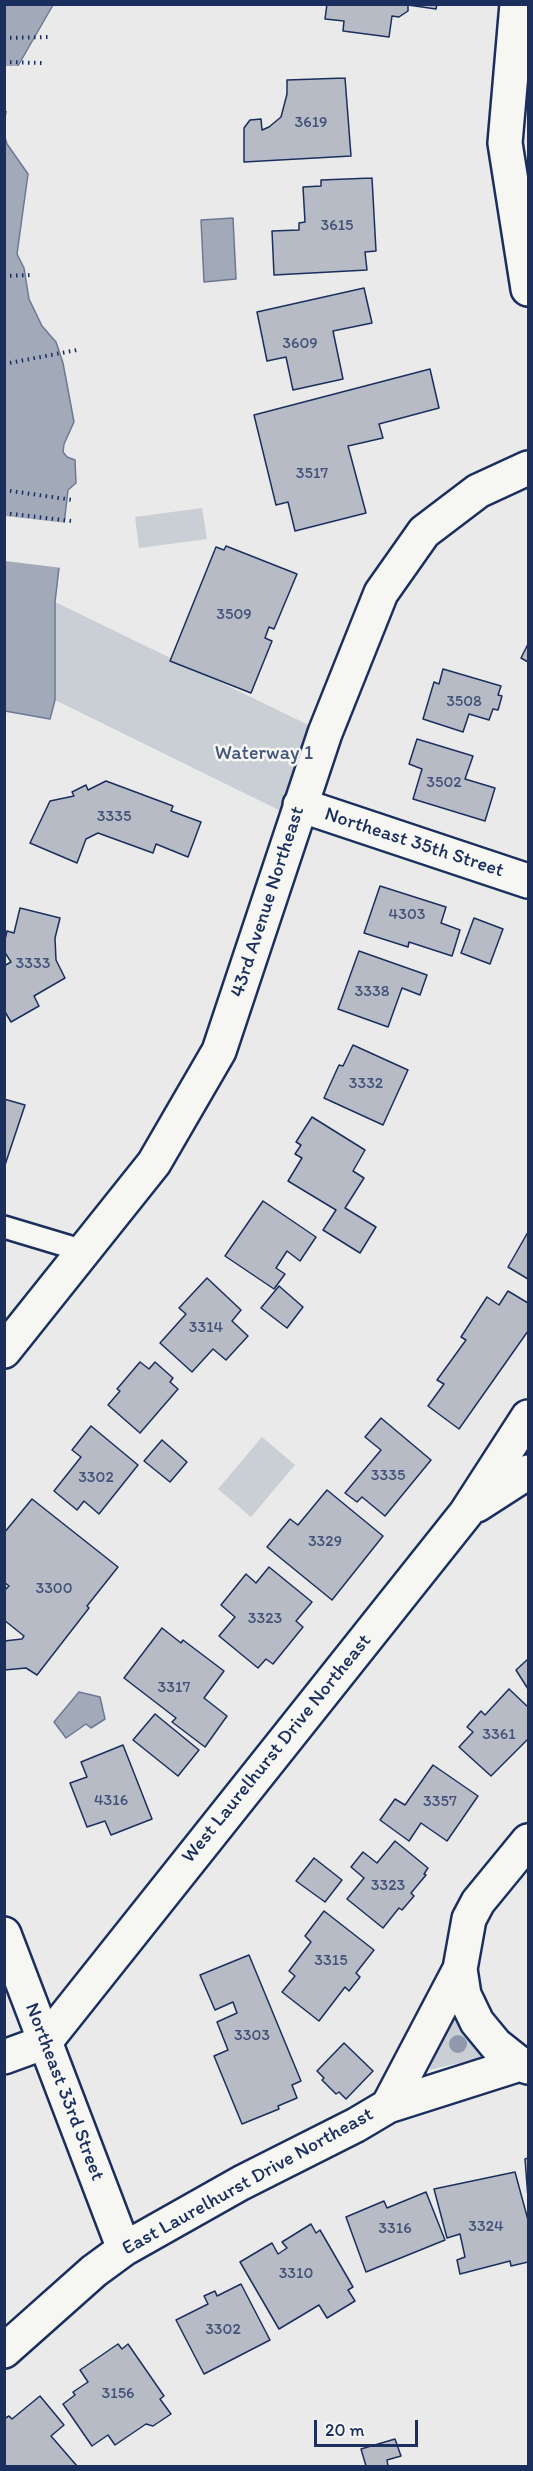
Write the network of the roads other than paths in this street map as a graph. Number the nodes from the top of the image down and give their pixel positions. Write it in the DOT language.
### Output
graph roads {
  1 [pos="517,4"];
  2 [pos="528,289"];
  3 [pos="528,468"];
  4 [pos="300,805"];
  5 [pos="528,881"];
  6 [pos="4,1227"];
  7 [pos="84,1251"];
  8 [pos="4,1351"];
  9 [pos="528,1418"];
  10 [pos="528,1472"];
  11 [pos="465,1513"];
  12 [pos="528,1841"];
  13 [pos="4,1934"];
  14 [pos="460,1969"];
  15 [pos="45,2042"];
  16 [pos="4,2057"];
  17 [pos="524,2065"];
  18 [pos="388,2106"];
  19 [pos="124,2249"];
  20 [pos="4,2351"];
  1 -- 2 [label="street"];
  3 -- 4 [label="street, 43rd Avenue Northeast"];
  4 -- 5 [label="street, Northeast 35th Street"];
  4 -- 7 [label="street, 43rd Avenue Northeast"];
  6 -- 7 [label="lane"];
  7 -- 8 [label="street, 43rd Avenue Northeast"];
  9 -- 11 [label="street, West Laurelhurst Drive Northeast"];
  10 -- 11 [label="street"];
  11 -- 15 [label="street, West Laurelhurst Drive Northeast"];
  12 -- 14 [label="street"];
  13 -- 15 [label="street, Northeast 33rd Street"];
  14 -- 17 [label="street, East Laurelhurst Drive Northeast"];
  14 -- 18 [label="street"];
  15 -- 16 [label="street"];
  15 -- 19 [label="street, Northeast 33rd Street"];
  17 -- 18 [label="street, East Laurelhurst Drive Northeast"];
  18 -- 19 [label="street, East Laurelhurst Drive Northeast"];
  19 -- 20 [label="street, East Laurelhurst Drive Northeast"];
}
